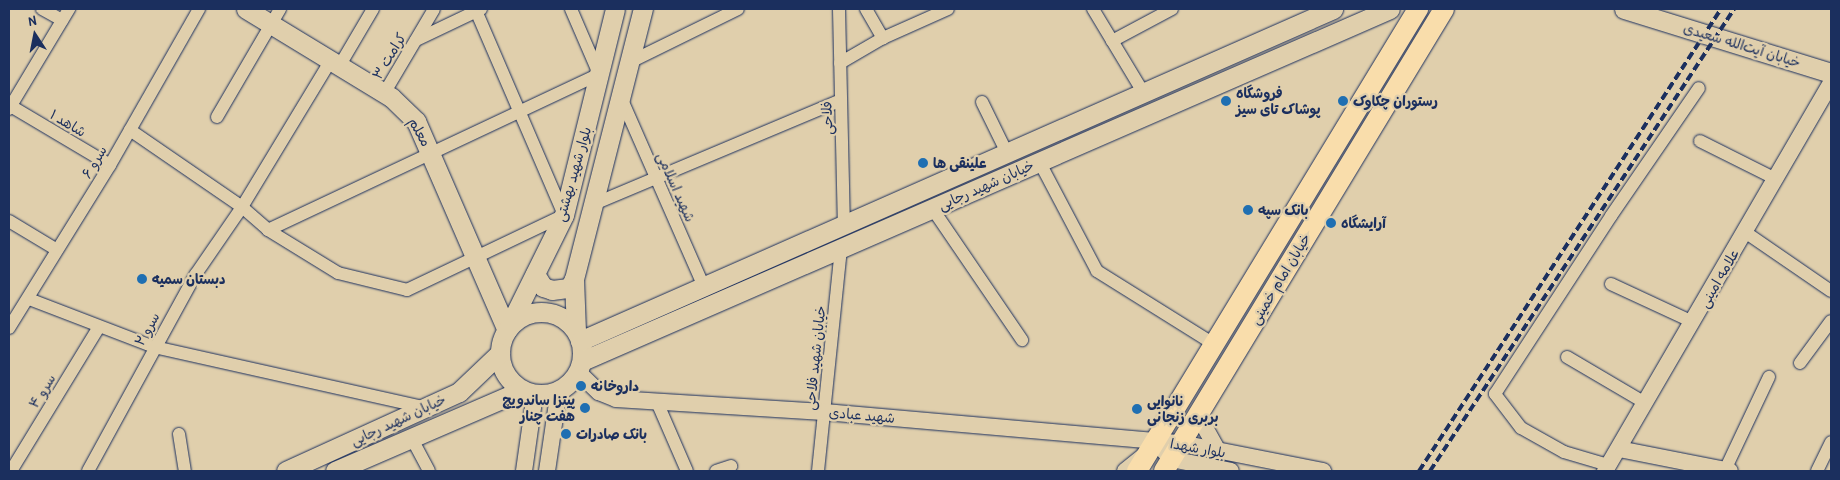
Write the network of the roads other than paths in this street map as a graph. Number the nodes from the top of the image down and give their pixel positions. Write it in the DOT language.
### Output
graph roads {
  1 [pos="42,9"];
  2 [pos="68,9"];
  3 [pos="199,9"];
  4 [pos="246,9"];
  5 [pos="373,9"];
  6 [pos="434,9"];
  7 [pos="571,9"];
  8 [pos="615,9"];
  9 [pos="643,9"];
  10 [pos="738,9"];
  11 [pos="839,9"];
  12 [pos="866,9"];
  13 [pos="948,9"];
  14 [pos="1093,9"];
  15 [pos="1172,9"];
  16 [pos="1333,9"];
  17 [pos="1390,9"];
  18 [pos="1418,9"];
  19 [pos="1444,9"];
  20 [pos="1624,9"];
  21 [pos="479,10"];
  22 [pos="275,16"];
  23 [pos="1372,16"];
  24 [pos="62,20"];
  25 [pos="883,38"];
  26 [pos="416,40"];
  27 [pos="1112,40"];
  28 [pos="1399,40"];
  29 [pos="630,62"];
  30 [pos="336,63"];
  31 [pos="840,63"];
  32 [pos="1831,73"];
  33 [pos="599,74"];
  34 [pos="1831,84"];
  35 [pos="1699,88"];
  36 [pos="385,92"];
  37 [pos="1144,92"];
  38 [pos="622,100"];
  39 [pos="841,100"];
  40 [pos="982,102"];
  41 [pos="9,107"];
  42 [pos="520,112"];
  43 [pos="217,117"];
  44 [pos="130,130"];
  45 [pos="1700,140"];
  46 [pos="1007,153"];
  47 [pos="432,154"];
  48 [pos="1326,159"];
  49 [pos="1039,161"];
  50 [pos="110,166"];
  51 [pos="1346,170"];
  52 [pos="655,176"];
  53 [pos="1776,180"];
  54 [pos="594,204"];
  55 [pos="242,207"];
  56 [pos="932,208"];
  57 [pos="1296,209"];
  58 [pos="564,215"];
  59 [pos="9,221"];
  60 [pos="1314,223"];
  61 [pos="844,226"];
  62 [pos="268,230"];
  63 [pos="1745,232"];
  64 [pos="841,248"];
  65 [pos="57,250"];
  66 [pos="475,258"];
  67 [pos="535,274"];
  68 [pos="574,279"];
  69 [pos="1611,284"];
  70 [pos="704,288"];
  71 [pos="1831,291"];
  72 [pos="28,299"];
  73 [pos="1831,321"];
  74 [pos="1693,322"];
  75 [pos="99,327"];
  76 [pos="9,328"];
  77 [pos="507,330"];
  78 [pos="578,336"];
  79 [pos="1022,340"];
  80 [pos="1214,344"];
  81 [pos="154,347"];
  82 [pos="500,353"];
  83 [pos="1567,357"];
  84 [pos="1800,363"];
  85 [pos="580,366"];
  86 [pos="1769,378"];
  87 [pos="559,390"];
  88 [pos="529,392"];
  89 [pos="657,402"];
  90 [pos="1645,404"];
  91 [pos="426,408"];
  92 [pos="824,412"];
  93 [pos="1198,415"];
  94 [pos="179,434"];
  95 [pos="411,437"];
  96 [pos="1831,442"];
  97 [pos="1152,447"];
  98 [pos="1619,449"];
  99 [pos="1218,451"];
  100 [pos="1172,458"];
  101 [pos="731,466"];
  102 [pos="1607,468"];
  103 [pos="1206,469"];
  104 [pos="1719,470"];
  105 [pos="11,471"];
  106 [pos="88,471"];
  107 [pos="186,471"];
  108 [pos="286,471"];
  109 [pos="337,471"];
  110 [pos="429,471"];
  111 [pos="524,471"];
  112 [pos="547,471"];
  113 [pos="687,471"];
  114 [pos="716,471"];
  115 [pos="818,471"];
  116 [pos="1125,471"];
  117 [pos="1137,471"];
  118 [pos="1231,471"];
  119 [pos="1323,471"];
  120 [pos="1818,471"];
  1 -- 24 [label="street"];
  2 -- 24 [label="street"];
  3 -- 44 [label="street, سرو ۶"];
  4 -- 22 [label="main road, معلم"];
  5 -- 30 [label="street, سرو ۲"];
  6 -- 26 [label="street, کرامت ۳"];
  7 -- 33 [label="street"];
  8 -- 33 [label="main road, بلوار شهید بهشتی"];
  9 -- 29 [label="main road, بلوار شهید بهشتی"];
  10 -- 29 [label="street"];
  11 -- 31 [label="street, فلاحی"];
  12 -- 25 [label="street"];
  13 -- 25 [label="street"];
  14 -- 27 [label="street"];
  15 -- 27 [label="street"];
  16 -- 37 [label="main road, خیابان شهید رجایی"];
  17 -- 23 [label="main road, خیابان شهید رجایی"];
  18 -- 28 [label="main road, خیابان امام خمینی"];
  19 -- 51 [label="main road, خیابان امام خمینی"];
  20 -- 32 [label="main road, خیابان آیت‌الله سعیدی"];
  21 -- 26 [label="street"];
  21 -- 42 [label="street"];
  22 -- 30 [label="main road, معلم"];
  22 -- 43 [label="street"];
  23 -- 28 [label="main road"];
  23 -- 49 [label="main road, خیابان شهید رجایی"];
  24 -- 41 [label="street"];
  25 -- 31 [label="street"];
  26 -- 36 [label="street, کرامت ۳"];
  27 -- 37 [label="street"];
  28 -- 48 [label="main road, خیابان امام خمینی"];
  29 -- 38 [label="main road, بلوار شهید بهشتی"];
  30 -- 36 [label="main road, معلم"];
  30 -- 55 [label="street, سرو ۲"];
  31 -- 39 [label="street, فلاحی"];
  33 -- 42 [label="street"];
  33 -- 58 [label="main road, بلوار شهید بهشتی"];
  34 -- 53 [label="street, علامه امینی"];
  35 -- 102 [label="street"];
  36 -- 47 [label="main road, معلم"];
  37 -- 46 [label="main road, خیابان شهید رجایی"];
  38 -- 52 [label="street, شهید اسلامی"];
  38 -- 54 [label="main road, بلوار شهید بهشتی"];
  39 -- 52 [label="street"];
  39 -- 61 [label="street, فلاحی"];
  40 -- 46 [label="street"];
  41 -- 50 [label="street, شاهد ۱"];
  42 -- 47 [label="street"];
  42 -- 58 [label="street"];
  44 -- 50 [label="street, سرو ۶"];
  44 -- 55 [label="street"];
  45 -- 53 [label="street"];
  46 -- 61 [label="main road, خیابان شهید رجایی"];
  47 -- 62 [label="street"];
  47 -- 66 [label="main road, معلم"];
  48 -- 51 [label="main road"];
  48 -- 57 [label="main road, خیابان امام خمینی"];
  49 -- 56 [label="main road, خیابان شهید رجایی"];
  49 -- 80 [label="street"];
  50 -- 65 [label="street, سرو ۶"];
  51 -- 60 [label="main road, خیابان امام خمینی"];
  52 -- 54 [label="street"];
  52 -- 70 [label="street, شهید اسلامی"];
  53 -- 63 [label="street, علامه امینی"];
  54 -- 68 [label="main road, بلوار شهید بهشتی"];
  55 -- 62 [label="street"];
  55 -- 81 [label="street, سرو ۲"];
  56 -- 64 [label="main road, خیابان شهید رجایی"];
  56 -- 79 [label="street"];
  57 -- 60 [label="main road"];
  57 -- 80 [label="main road, خیابان امام خمینی"];
  58 -- 66 [label="street"];
  58 -- 67 [label="main road, بلوار شهید بهشتی"];
  59 -- 65 [label="street"];
  60 -- 93 [label="main road, خیابان امام خمینی"];
  61 -- 70 [label="main road, خیابان شهید رجایی"];
  62 -- 66 [label="street"];
  63 -- 71 [label="street"];
  63 -- 74 [label="street, علامه امینی"];
  64 -- 85 [label="main road, خیابان شهید رجایی"];
  64 -- 92 [label="street, خیابان شهید فلاحی"];
  65 -- 72 [label="street, سرو ۶"];
  66 -- 77 [label="main road, معلم"];
  67 -- 68 [label="main road"];
  67 -- 77 [label="main road, بلوار شهید بهشتی"];
  68 -- 78 [label="main road, بلوار شهید بهشتی"];
  69 -- 74 [label="street"];
  70 -- 78 [label="main road, خیابان شهید رجایی"];
  72 -- 75 [label="street"];
  72 -- 76 [label="street, سرو ۶"];
  73 -- 84 [label="street"];
  74 -- 90 [label="street, علامه امینی"];
  75 -- 81 [label="street"];
  75 -- 105 [label="street, سرو ۴"];
  77 -- 78 [label="main road"];
  77 -- 82 [label="main road"];
  78 -- 85 [label="main road"];
  80 -- 97 [label="main road, خیابان امام خمینی"];
  81 -- 91 [label="street"];
  81 -- 106 [label="street, سرو ۲"];
  82 -- 88 [label="main road"];
  82 -- 91 [label="main road, خیابان شهید رجایی"];
  83 -- 90 [label="street"];
  85 -- 87 [label="main road"];
  85 -- 89 [label="street, شهید عبادی"];
  86 -- 104 [label="street"];
  87 -- 88 [label="main road"];
  87 -- 112 [label="street"];
  88 -- 95 [label="main road, خیابان شهید رجایی"];
  88 -- 111 [label="street"];
  89 -- 92 [label="street, شهید عبادی"];
  89 -- 113 [label="street"];
  90 -- 98 [label="street, علامه امینی"];
  91 -- 108 [label="main road, خیابان شهید رجایی"];
  92 -- 97 [label="street, شهید عبادی"];
  92 -- 115 [label="street, خیابان شهید فلاحی"];
  93 -- 99 [label="street"];
  93 -- 100 [label="main road, خیابان امام خمینی"];
  94 -- 107 [label="street"];
  95 -- 109 [label="main road, خیابان شهید رجایی"];
  95 -- 110 [label="street"];
  96 -- 120 [label="street"];
  97 -- 100 [label="street, بلوار شهدا"];
  97 -- 116 [label="street"];
  97 -- 117 [label="main road, خیابان امام خمینی"];
  98 -- 102 [label="street, علامه امینی"];
  98 -- 104 [label="street"];
  99 -- 100 [label="street, بلوار شهدا"];
  99 -- 119 [label="street, بلوار شهدا"];
  100 -- 103 [label="street, بلوار شهدا"];
  101 -- 114 [label="street"];
  103 -- 118 [label="street, بلوار شهدا"];
}
